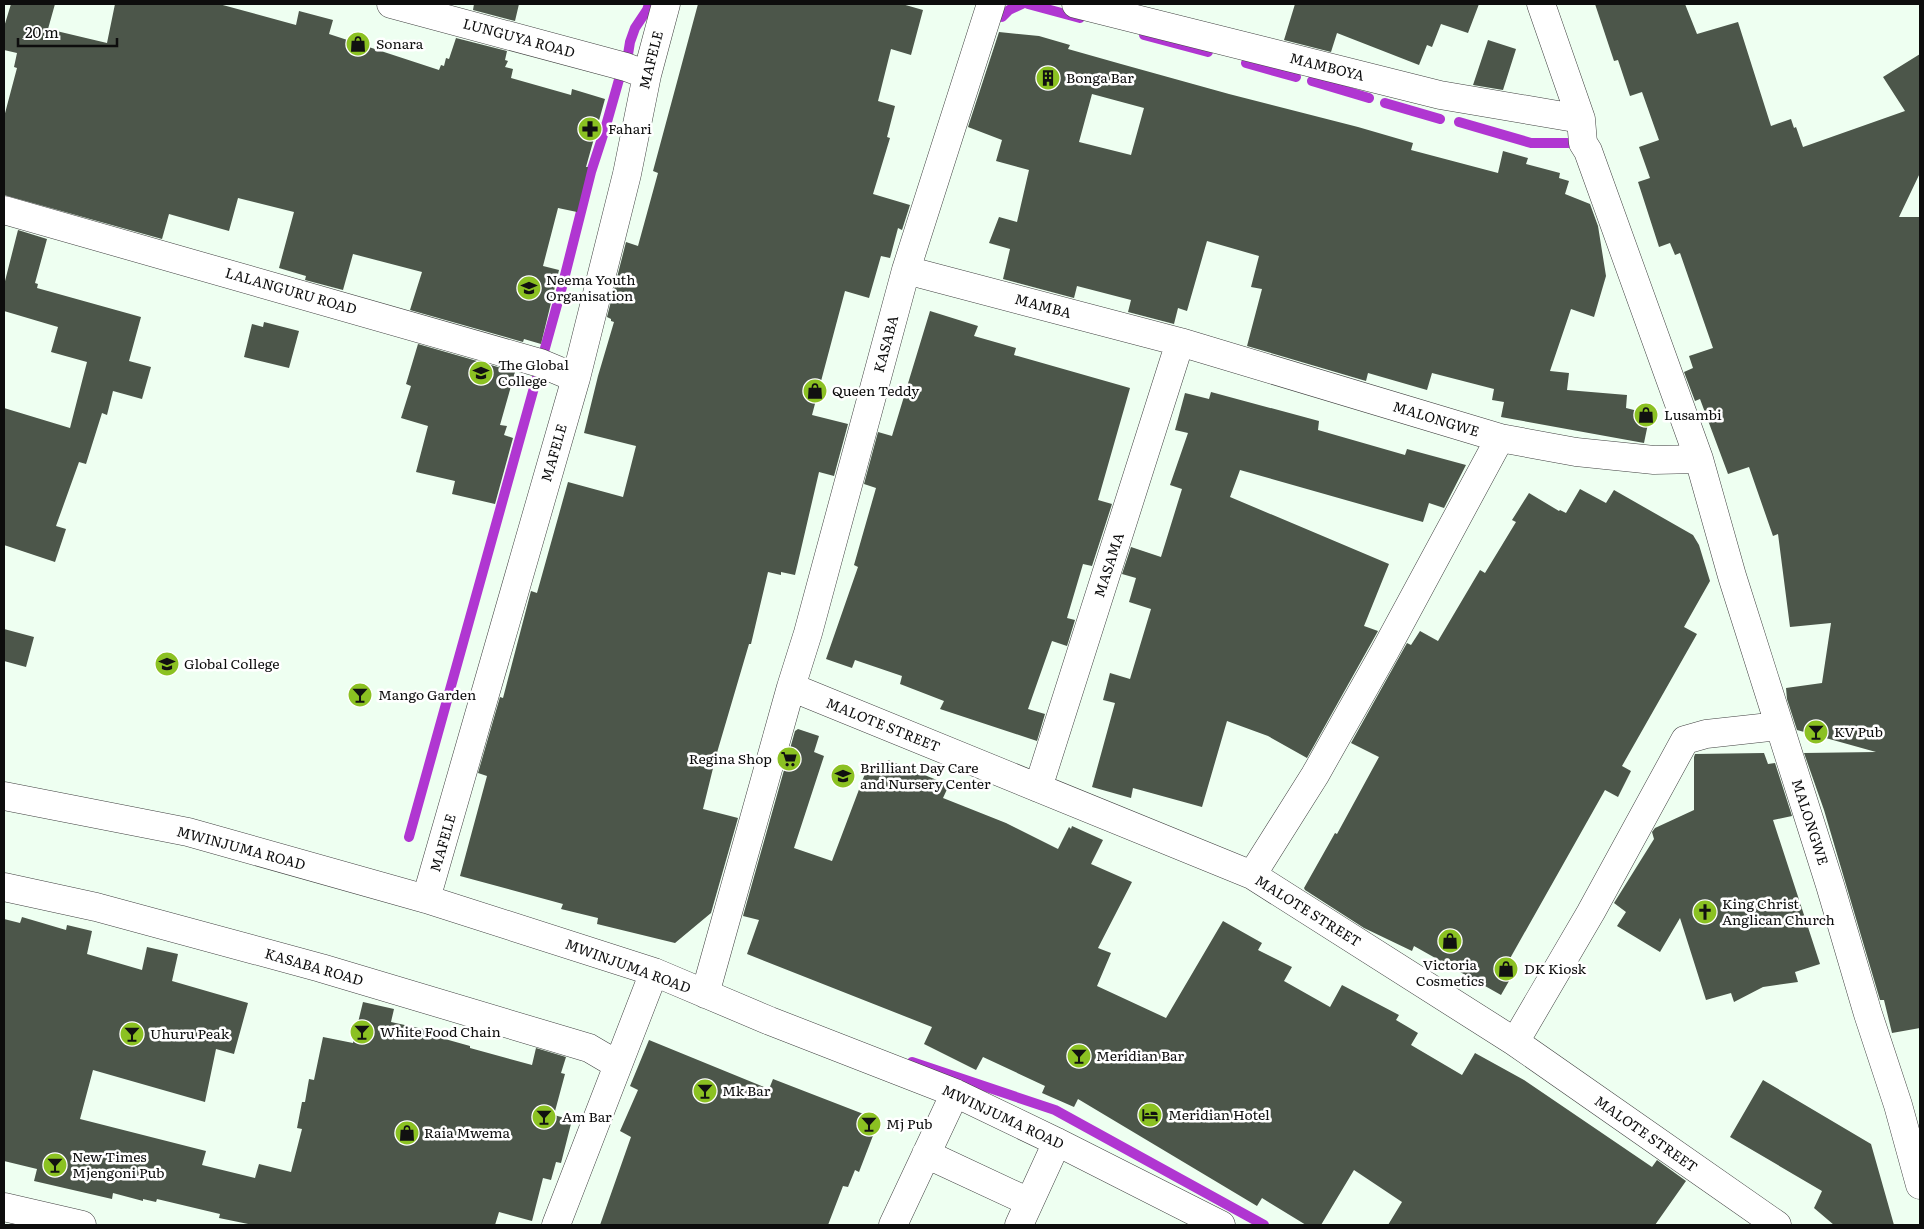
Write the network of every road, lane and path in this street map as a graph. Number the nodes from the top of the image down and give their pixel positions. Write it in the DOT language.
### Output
graph roads {
  1 [pos="391,4"];
  2 [pos="666,4"];
  3 [pos="991,4"];
  4 [pos="1076,4"];
  5 [pos="1540,4"];
  6 [pos="647,75"];
  7 [pos="1581,119"];
  8 [pos="4,210"];
  9 [pos="906,270"];
  10 [pos="1180,342"];
  11 [pos="576,378"];
  12 [pos="1500,438"];
  13 [pos="1699,459"];
  14 [pos="791,687"];
  15 [pos="1779,726"];
  16 [pos="1038,788"];
  17 [pos="4,796"];
  18 [pos="1252,875"];
  19 [pos="4,887"];
  20 [pos="426,898"];
  21 [pos="654,972"];
  22 [pos="705,994"];
  23 [pos="1515,1042"];
  24 [pos="618,1064"];
  25 [pos="955,1093"];
  26 [pos="1057,1142"];
  27 [pos="926,1154"];
  28 [pos="1920,1185"];
  29 [pos="4,1207"];
  30 [pos="1024,1213"];
  31 [pos="82,1225"];
  32 [pos="556,1225"];
  33 [pos="893,1225"];
  34 [pos="1221,1225"];
  35 [pos="1777,1225"];
  1 -- 6 [label="street, LUNGUYA ROAD"];
  2 -- 6 [label="street, MAFELE"];
  3 -- 9 [label="street, KASABA"];
  4 -- 7 [label="street, MAMBOYA"];
  5 -- 7 [label="street, MALONGWE"];
  6 -- 11 [label="street, MAFELE"];
  7 -- 13 [label="street, MALONGWE"];
  8 -- 11 [label="street, LALANGURU ROAD"];
  9 -- 10 [label="street, MAMBA"];
  9 -- 14 [label="street, KASABA"];
  10 -- 12 [label="street, MALONGWE"];
  10 -- 16 [label="street, MASAMA"];
  11 -- 20 [label="street, MAFELE"];
  12 -- 13 [label="street, MALONGWE"];
  12 -- 18 [label="street"];
  13 -- 15 [label="street, MALONGWE"];
  14 -- 16 [label="street, MALOTE STREET"];
  14 -- 22 [label="street, KASABA"];
  15 -- 23 [label="street"];
  15 -- 28 [label="street, MALONGWE"];
  16 -- 18 [label="street, MALOTE STREET"];
  17 -- 20 [label="street, MWINJUMA ROAD"];
  18 -- 23 [label="street, MALOTE STREET"];
  19 -- 24 [label="street, KASABA ROAD"];
  20 -- 21 [label="street, MWINJUMA ROAD"];
  21 -- 22 [label="street, MWINJUMA ROAD"];
  21 -- 24 [label="street"];
  22 -- 25 [label="street, MWINJUMA ROAD"];
  23 -- 35 [label="street, MALOTE STREET"];
  24 -- 32 [label="street"];
  25 -- 26 [label="street, MWINJUMA ROAD"];
  25 -- 27 [label="street"];
  26 -- 30 [label="street"];
  26 -- 34 [label="street, MWINJUMA ROAD"];
  27 -- 30 [label="street"];
  27 -- 33 [label="street"];
  29 -- 31 [label="street"];
}
